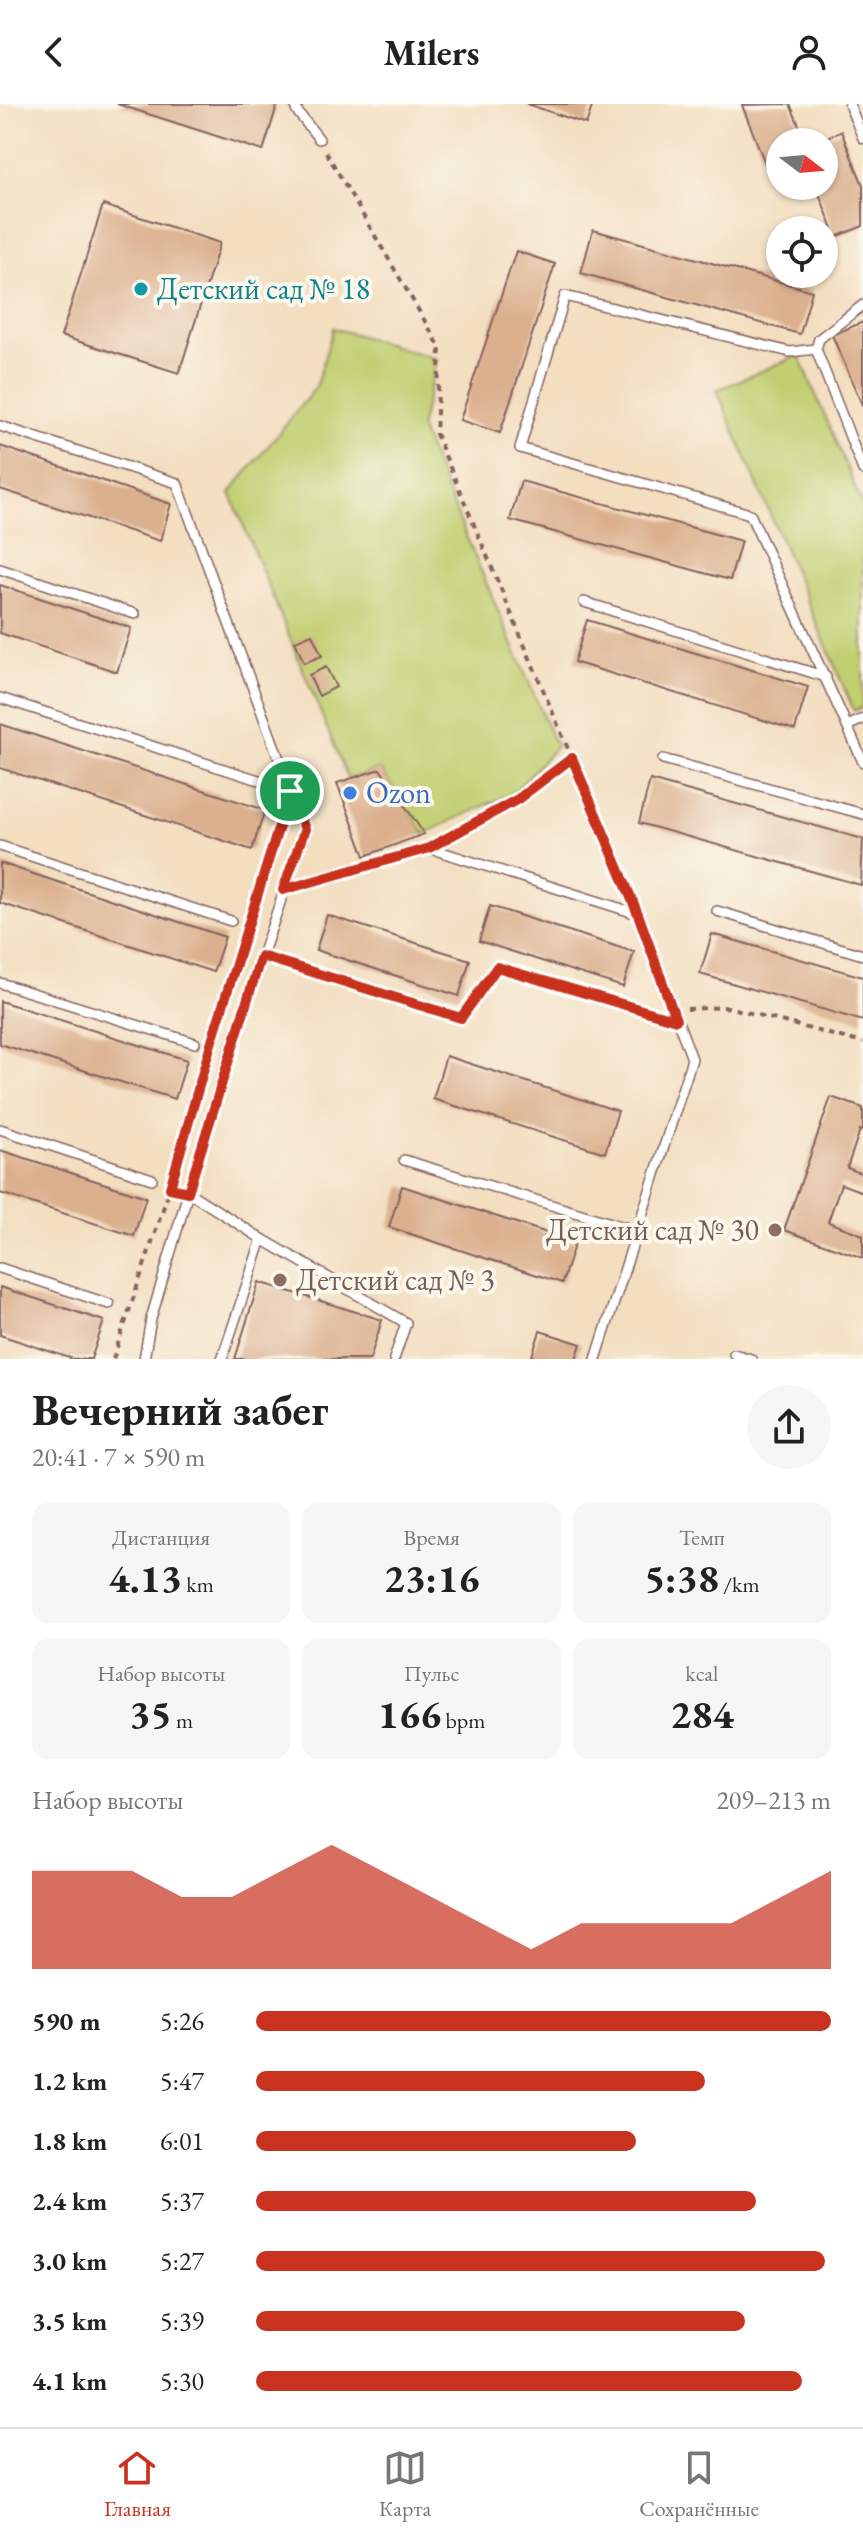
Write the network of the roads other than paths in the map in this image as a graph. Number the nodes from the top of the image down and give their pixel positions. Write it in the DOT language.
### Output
graph roads {
  1 [pos="298,104"];
  2 [pos="849,104"];
  3 [pos="863,138"];
  4 [pos="319,139"];
  5 [pos="863,305"];
  6 [pos="816,349"];
  7 [pos="0,426"];
  8 [pos="863,470"];
  9 [pos="0,569"];
  10 [pos="584,602"];
  11 [pos="135,614"];
  12 [pos="826,677"];
  13 [pos="0,698"];
  14 [pos="863,719"];
  15 [pos="847,726"];
  16 [pos="663,759"];
  17 [pos="863,762"];
  18 [pos="268,783"];
  19 [pos="863,814"];
  20 [pos="0,846"];
  21 [pos="283,890"];
  22 [pos="717,911"];
  23 [pos="231,921"];
  24 [pos="863,955"];
  25 [pos="261,956"];
  26 [pos="497,967"];
  27 [pos="0,983"];
  28 [pos="674,1015"];
  29 [pos="461,1018"];
  30 [pos="195,1043"];
  31 [pos="0,1129"];
  32 [pos="404,1160"];
  33 [pos="152,1179"];
  34 [pos="188,1192"];
  35 [pos="637,1231"];
  36 [pos="262,1239"];
  37 [pos="0,1268"];
  38 [pos="109,1304"];
  39 [pos="734,1354"];
  40 [pos="144,1359"];
  41 [pos="222,1359"];
  42 [pos="394,1359"];
  43 [pos="596,1359"];
  44 [pos="751,1359"];
  1 -- 4 [label="lane"];
  2 -- 3 [label="lane"];
  5 -- 6 [label="lane"];
  6 -- 8 [label="lane"];
  6 -- 12 [label="lane"];
  7 -- 21 [label="lane"];
  9 -- 11 [label="lane"];
  10 -- 12 [label="lane"];
  12 -- 15 [label="lane"];
  13 -- 18 [label="lane"];
  14 -- 15 [label="lane"];
  15 -- 17 [label="lane"];
  16 -- 19 [label="lane"];
  20 -- 23 [label="lane"];
  21 -- 25 [label="lane"];
  21 -- 28 [label="lane"];
  22 -- 24 [label="lane"];
  25 -- 29 [label="lane"];
  25 -- 34 [label="lane"];
  26 -- 28 [label="lane"];
  27 -- 30 [label="lane"];
  28 -- 35 [label="lane"];
  31 -- 33 [label="lane"];
  32 -- 35 [label="lane"];
  34 -- 36 [label="lane"];
  34 -- 40 [label="lane"];
  35 -- 43 [label="lane"];
  36 -- 41 [label="lane"];
  36 -- 42 [label="lane"];
  37 -- 38 [label="lane"];
  39 -- 44 [label="lane"];
}
